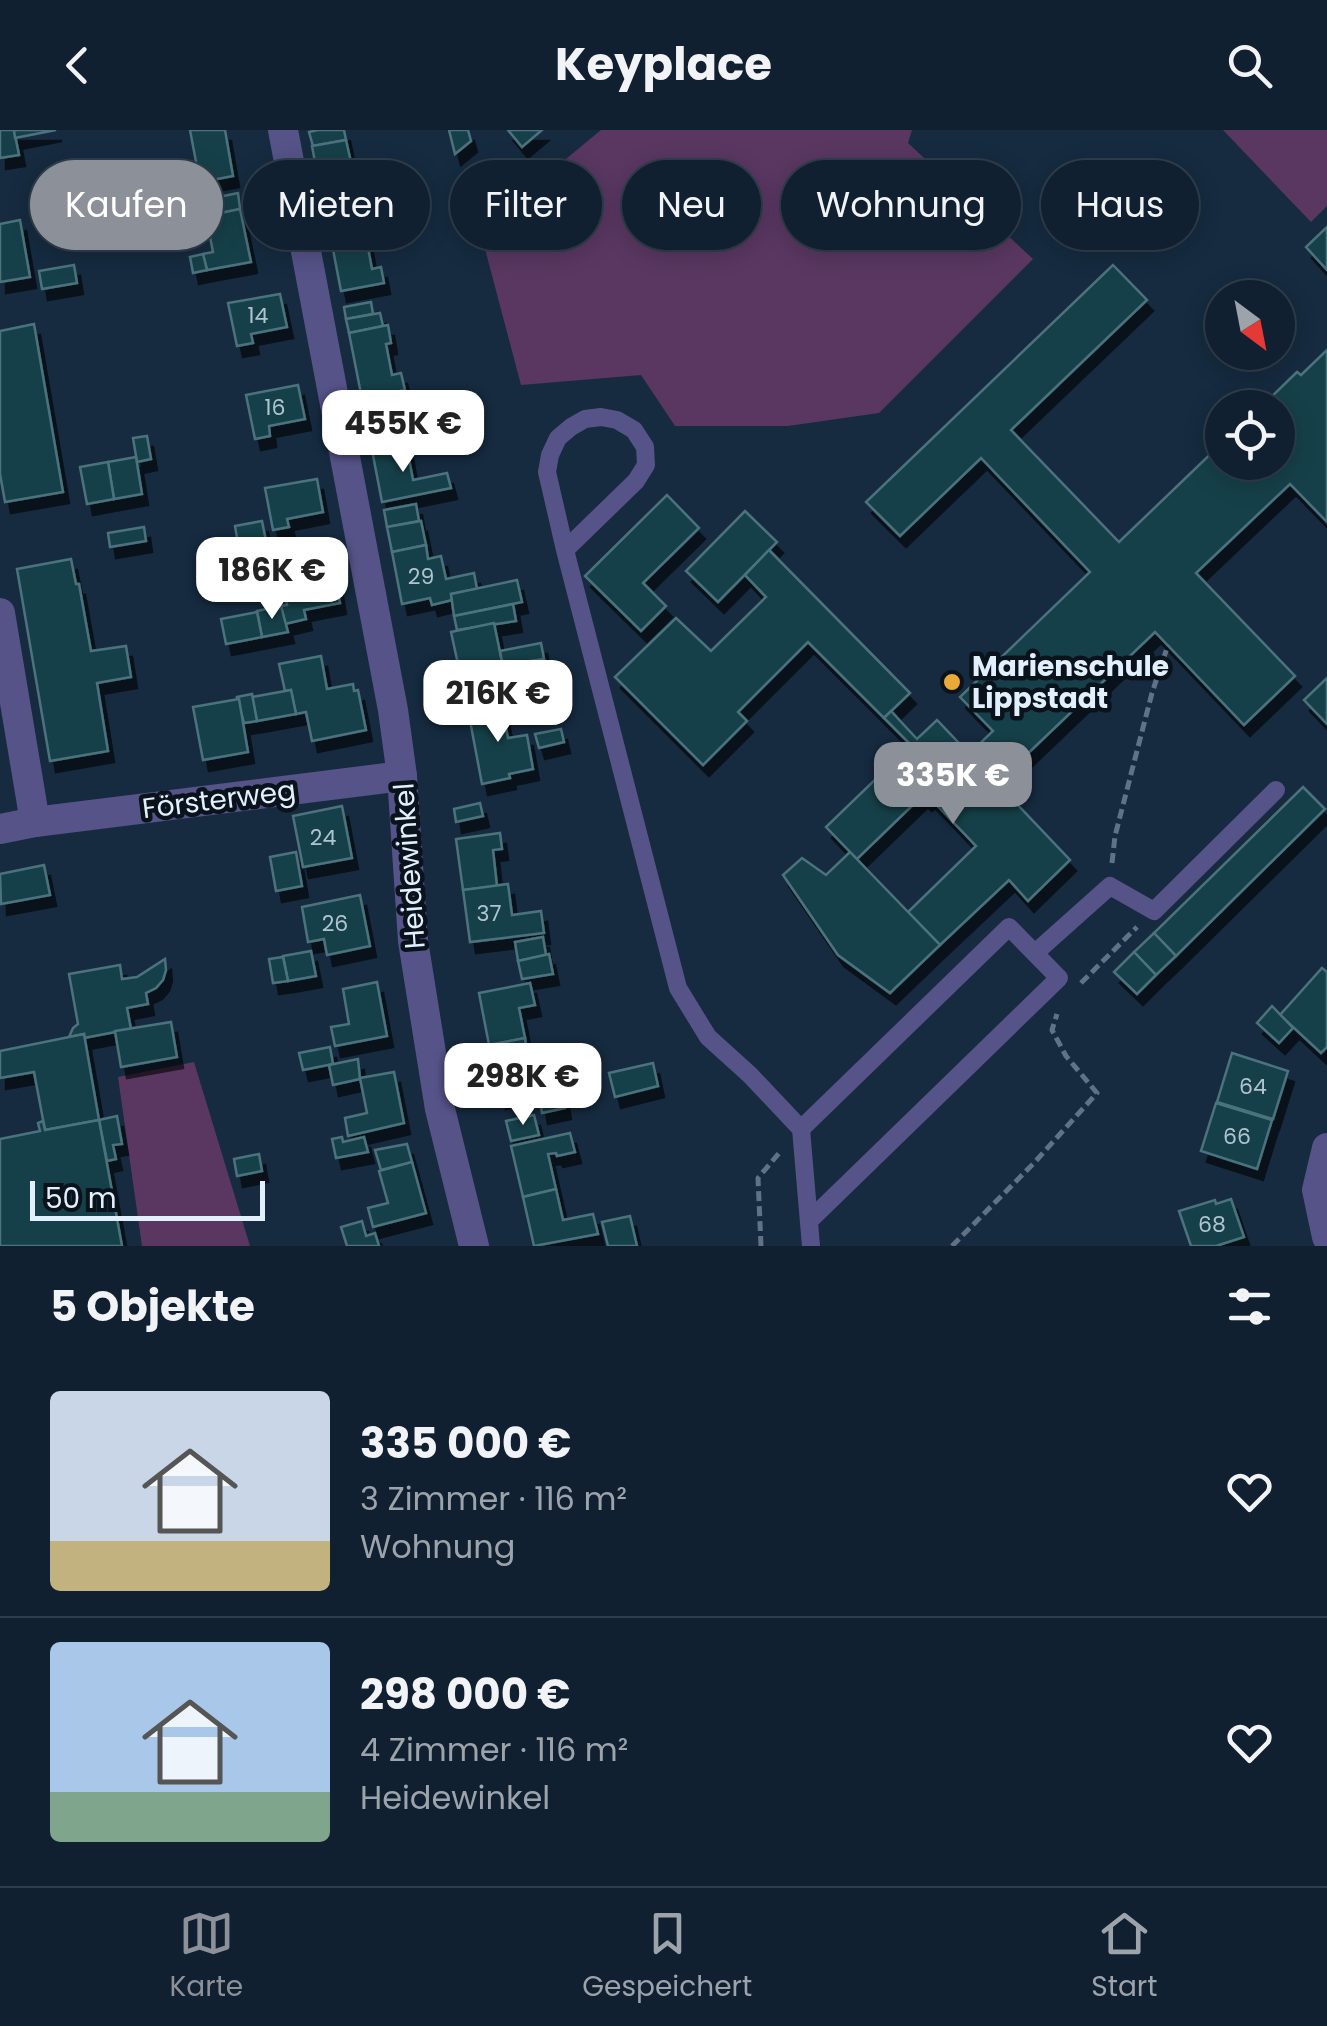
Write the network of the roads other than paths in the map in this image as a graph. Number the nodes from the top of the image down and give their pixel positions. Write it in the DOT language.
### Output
graph roads {
  1 [pos="283,130"];
  2 [pos="565,550"];
  3 [pos="0,613"];
  4 [pos="402,776"];
  5 [pos="1276,790"];
  6 [pos="36,822"];
  7 [pos="0,829"];
  8 [pos="1035,953"];
  9 [pos="801,1128"];
  10 [pos="1327,1148"];
  11 [pos="809,1221"];
  12 [pos="1327,1237"];
  13 [pos="474,1246"];
  14 [pos="811,1246"];
  1 -- 4 [label="street, Heidewinkel"];
  2 -- 2 [label="lane"];
  2 -- 9 [label="lane"];
  3 -- 6 [label="street"];
  4 -- 6 [label="street, Försterweg"];
  4 -- 13 [label="street, Heidewinkel"];
  5 -- 8 [label="lane"];
  6 -- 7 [label="street, Försterweg"];
  8 -- 9 [label="lane"];
  8 -- 11 [label="lane"];
  9 -- 11 [label="lane"];
  10 -- 12 [label="street"];
  11 -- 14 [label="lane"];
}
